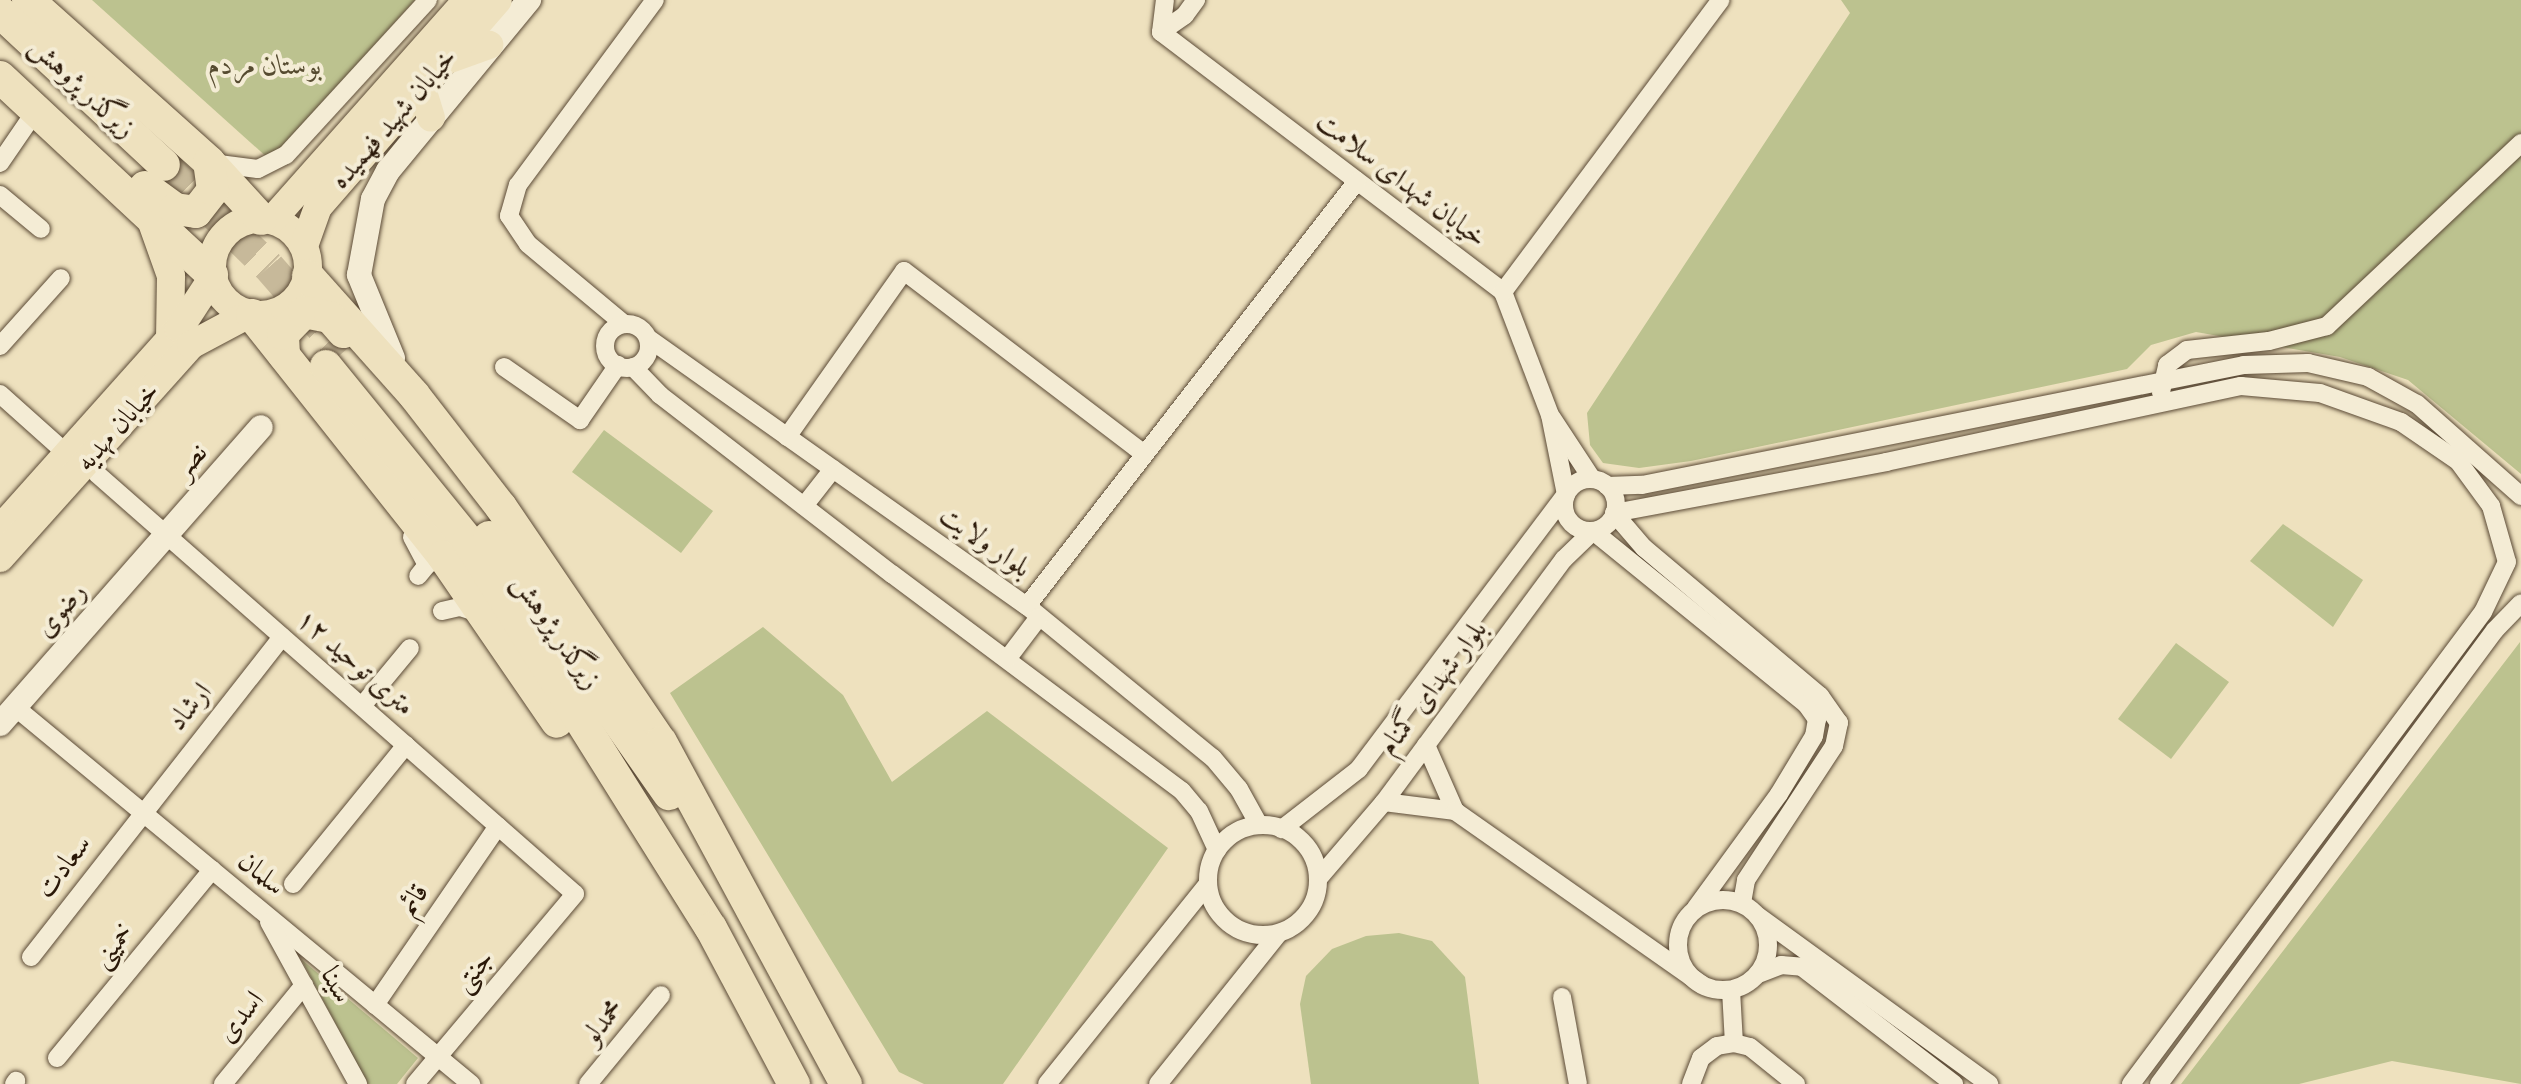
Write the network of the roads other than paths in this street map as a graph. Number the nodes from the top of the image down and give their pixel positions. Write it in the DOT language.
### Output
graph roads {
  1 [pos="28,0"];
  2 [pos="428,0"];
  3 [pos="467,0"];
  4 [pos="498,0"];
  5 [pos="529,0"];
  6 [pos="655,0"];
  7 [pos="1165,0"];
  8 [pos="1196,0"];
  9 [pos="1721,0"];
  10 [pos="0,12"];
  11 [pos="1161,32"];
  12 [pos="489,45"];
  13 [pos="0,54"];
  14 [pos="443,61"];
  15 [pos="0,77"];
  16 [pos="421,85"];
  17 [pos="431,117"];
  18 [pos="48,120"];
  19 [pos="2521,143"];
  20 [pos="209,162"];
  21 [pos="0,163"];
  22 [pos="1357,181"];
  23 [pos="153,185"];
  24 [pos="0,195"];
  25 [pos="267,220"];
  26 [pos="41,229"];
  27 [pos="306,261"];
  28 [pos="213,276"];
  29 [pos="61,278"];
  30 [pos="1503,292"];
  31 [pos="251,314"];
  32 [pos="624,324"];
  33 [pos="648,338"];
  34 [pos="170,339"];
  35 [pos="0,346"];
  36 [pos="284,355"];
  37 [pos="386,364"];
  38 [pos="625,366"];
  39 [pos="504,367"];
  40 [pos="0,394"];
  41 [pos="2162,394"];
  42 [pos="414,395"];
  43 [pos="1550,415"];
  44 [pos="261,427"];
  45 [pos="787,437"];
  46 [pos="67,454"];
  47 [pos="1144,454"];
  48 [pos="364,455"];
  49 [pos="833,469"];
  50 [pos="97,474"];
  51 [pos="1600,483"];
  52 [pos="1566,494"];
  53 [pos="2521,496"];
  54 [pos="804,506"];
  55 [pos="1614,513"];
  56 [pos="0,529"];
  57 [pos="1593,531"];
  58 [pos="166,535"];
  59 [pos="0,558"];
  60 [pos="418,576"];
  61 [pos="2521,603"];
  62 [pos="442,611"];
  63 [pos="1033,611"];
  64 [pos="484,615"];
  65 [pos="282,637"];
  66 [pos="410,648"];
  67 [pos="1008,658"];
  68 [pos="362,706"];
  69 [pos="8,716"];
  70 [pos="406,745"];
  71 [pos="1426,745"];
  72 [pos="1384,802"];
  73 [pos="1455,811"];
  74 [pos="141,812"];
  75 [pos="1259,825"];
  76 [pos="498,826"];
  77 [pos="1282,829"];
  78 [pos="1217,850"];
  79 [pos="212,870"];
  80 [pos="1318,879"];
  81 [pos="293,884"];
  82 [pos="1208,884"];
  83 [pos="575,894"];
  84 [pos="1742,903"];
  85 [pos="1696,908"];
  86 [pos="265,914"];
  87 [pos="1758,916"];
  88 [pos="759,921"];
  89 [pos="711,928"];
  90 [pos="1278,934"];
  91 [pos="31,957"];
  92 [pos="1758,974"];
  93 [pos="1701,984"];
  94 [pos="304,985"];
  95 [pos="1731,990"];
  96 [pos="661,995"];
  97 [pos="1562,997"];
  98 [pos="375,1005"];
  99 [pos="1734,1043"];
  100 [pos="438,1057"];
  101 [pos="57,1058"];
  102 [pos="223,1084"];
  103 [pos="358,1084"];
  104 [pos="415,1084"];
  105 [pos="471,1084"];
  106 [pos="588,1084"];
  107 [pos="794,1084"];
  108 [pos="846,1084"];
  109 [pos="1047,1084"];
  110 [pos="1158,1084"];
  111 [pos="1578,1084"];
  112 [pos="1691,1084"];
  113 [pos="1796,1084"];
  114 [pos="1954,1084"];
  115 [pos="1989,1084"];
  116 [pos="2131,1084"];
  117 [pos="2159,1084"];
  1 -- 20 [label="highway"];
  2 -- 20 [label="street"];
  3 -- 25 [label="main road, خیابان شهید فهمیده"];
  4 -- 14 [label="main road, خیابان شهید فهمیده"];
  5 -- 12 [label="street"];
  6 -- 32 [label="street"];
  7 -- 11 [label="street"];
  8 -- 11 [label="street"];
  9 -- 30 [label="street"];
  10 -- 23 [label="highway, زیرگذر پژوهش"];
  11 -- 22 [label="street, خیابان شهدای سلامت"];
  12 -- 14 [label="main road"];
  12 -- 17 [label="street"];
  13 -- 23 [label="highway, زیرگذر پژوهش"];
  14 -- 16 [label="main road, خیابان شهید فهمیده"];
  15 -- 18 [label="highway"];
  16 -- 17 [label="main road"];
  16 -- 27 [label="main road, خیابان شهید فهمیده"];
  17 -- 42 [label="street"];
  18 -- 20 [label="highway"];
  18 -- 21 [label="street"];
  18 -- 23 [label="highway"];
  19 -- 41 [label="street"];
  20 -- 25 [label="highway"];
  22 -- 30 [label="street, خیابان شهدای سلامت"];
  22 -- 47 [label="street"];
  23 -- 28 [label="highway"];
  23 -- 34 [label="main road"];
  24 -- 26 [label="street"];
  25 -- 27 [label="main road"];
  25 -- 28 [label="main road"];
  27 -- 31 [label="main road"];
  27 -- 37 [label="highway"];
  28 -- 31 [label="main road"];
  28 -- 34 [label="main road, خیابان مهدیه"];
  29 -- 35 [label="street"];
  30 -- 43 [label="street"];
  31 -- 36 [label="highway"];
  31 -- 59 [label="main road, خیابان مهدیه"];
  32 -- 33 [label="street"];
  32 -- 38 [label="street"];
  33 -- 38 [label="street"];
  33 -- 45 [label="street, بلوار ولایت"];
  34 -- 46 [label="main road, خیابان مهدیه"];
  36 -- 37 [label="highway"];
  36 -- 48 [label="highway"];
  37 -- 42 [label="highway"];
  38 -- 39 [label="street"];
  38 -- 54 [label="street"];
  40 -- 46 [label="street"];
  41 -- 51 [label="street"];
  41 -- 53 [label="street"];
  41 -- 55 [label="street"];
  41 -- 116 [label="street"];
  42 -- 88 [label="highway"];
  43 -- 51 [label="street"];
  43 -- 52 [label="street"];
  44 -- 58 [label="street, نصر"];
  45 -- 47 [label="street"];
  45 -- 49 [label="street, بلوار ولایت"];
  46 -- 56 [label="main road, خیابان مهدیه"];
  47 -- 63 [label="street"];
  48 -- 60 [label="street"];
  48 -- 64 [label="highway"];
  49 -- 54 [label="street"];
  49 -- 63 [label="street, بلوار ولایت"];
  50 -- 58 [label="street, ۱۲ متری توحید"];
  51 -- 52 [label="street"];
  51 -- 55 [label="street"];
  52 -- 57 [label="street"];
  52 -- 77 [label="street, بلوار شهدای گمنام"];
  54 -- 67 [label="street"];
  55 -- 57 [label="street"];
  55 -- 84 [label="street"];
  57 -- 71 [label="street, بلوار شهدای گمنام"];
  57 -- 85 [label="street"];
  58 -- 65 [label="street, ۱۲ متری توحید"];
  58 -- 69 [label="street, رضوی"];
  61 -- 117 [label="street"];
  62 -- 64 [label="street"];
  63 -- 67 [label="street"];
  63 -- 75 [label="street, بلوار ولایت"];
  64 -- 89 [label="highway"];
  65 -- 68 [label="street, ۱۲ متری توحید"];
  65 -- 74 [label="street, ارشاد"];
  66 -- 68 [label="street"];
  67 -- 78 [label="street"];
  68 -- 70 [label="street, ۱۲ متری توحید"];
  69 -- 74 [label="street, سلمان"];
  70 -- 76 [label="street, ۱۲ متری توحید"];
  70 -- 81 [label="street"];
  71 -- 72 [label="street, بلوار شهدای گمنام"];
  71 -- 73 [label="street"];
  72 -- 73 [label="street"];
  72 -- 80 [label="street, بلوار شهدای گمنام"];
  73 -- 93 [label="street"];
  74 -- 79 [label="street, سلمان"];
  74 -- 91 [label="street, سعادت"];
  75 -- 77 [label="street"];
  75 -- 78 [label="street"];
  76 -- 83 [label="street, ۱۲ متری توحید"];
  76 -- 98 [label="street, قائم"];
  77 -- 80 [label="street"];
  78 -- 82 [label="street"];
  79 -- 86 [label="street, سلمان"];
  79 -- 101 [label="street, خمینی"];
  80 -- 90 [label="street"];
  82 -- 90 [label="street"];
  82 -- 109 [label="street"];
  83 -- 100 [label="street, جنتی"];
  84 -- 85 [label="street"];
  84 -- 87 [label="street"];
  85 -- 93 [label="street"];
  86 -- 94 [label="street, سینا"];
  86 -- 98 [label="street, سلمان"];
  87 -- 92 [label="street"];
  87 -- 115 [label="street"];
  88 -- 89 [label="highway, زیرگذر پژوهش"];
  88 -- 108 [label="highway"];
  89 -- 107 [label="highway"];
  90 -- 110 [label="street"];
  92 -- 95 [label="street"];
  92 -- 114 [label="street"];
  93 -- 95 [label="street"];
  94 -- 102 [label="street, اسدی"];
  94 -- 103 [label="street, سینا"];
  95 -- 99 [label="street"];
  96 -- 106 [label="street, محمدلو"];
  97 -- 111 [label="street"];
  98 -- 100 [label="street, سلمان"];
  99 -- 112 [label="street"];
  99 -- 113 [label="street"];
  100 -- 104 [label="street, جنتی"];
  100 -- 105 [label="street, سلمان"];
}
